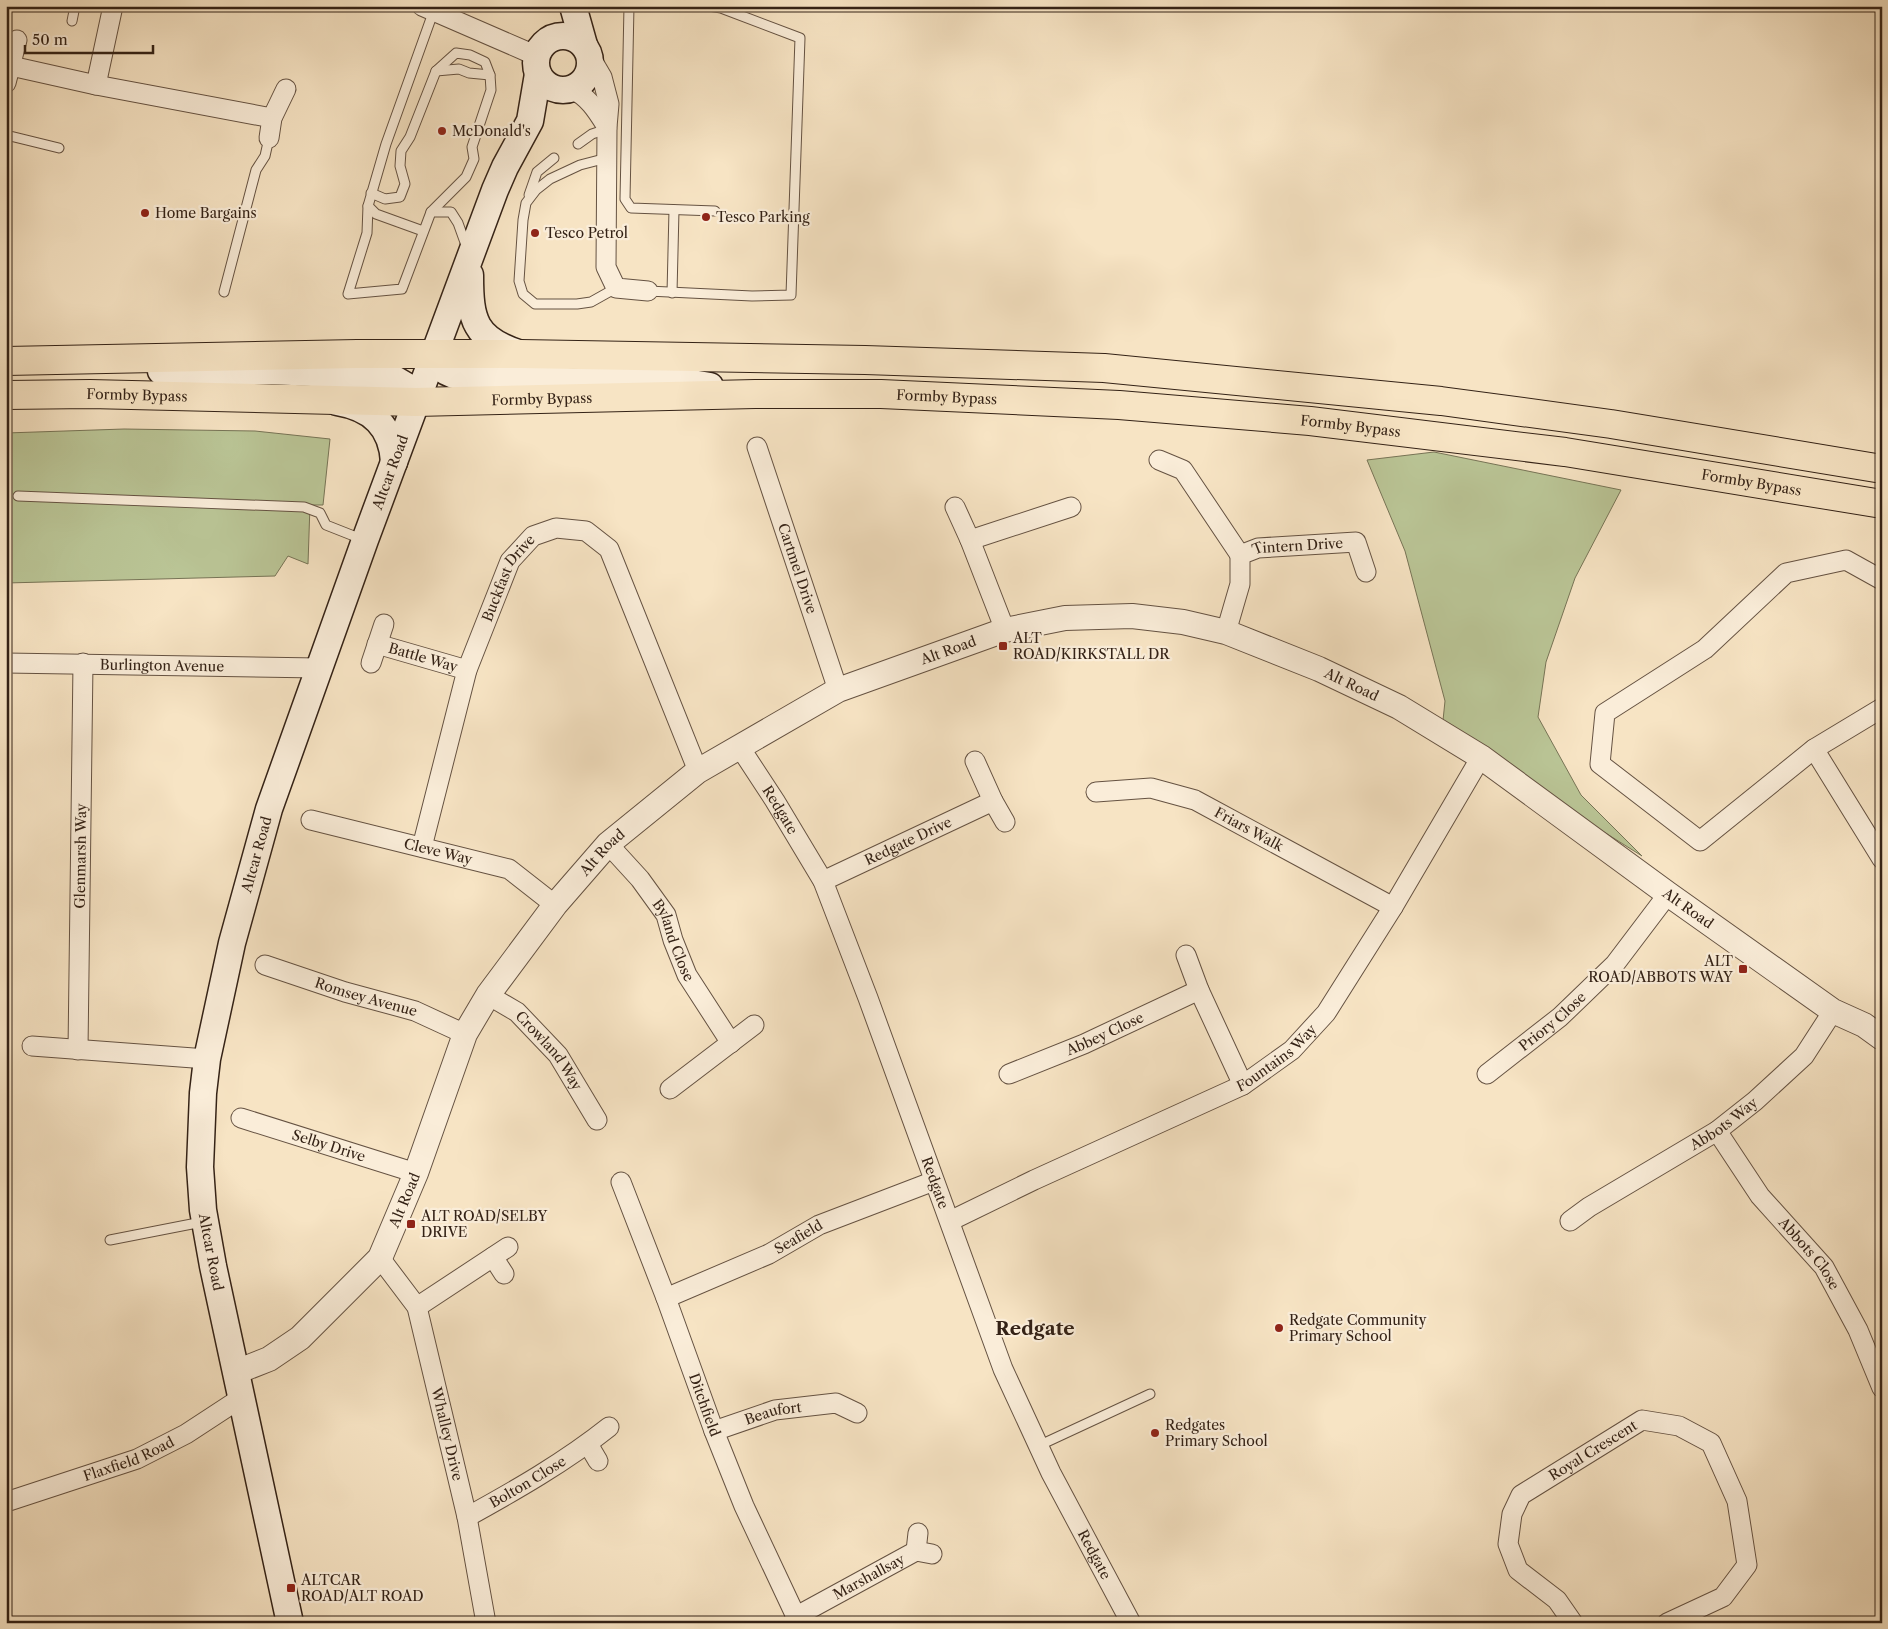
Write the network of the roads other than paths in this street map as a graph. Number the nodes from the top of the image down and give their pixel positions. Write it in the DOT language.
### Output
graph roads {
  1 [pos="75,6"];
  2 [pos="113,6"];
  3 [pos="558,6"];
  4 [pos="573,6"];
  5 [pos="629,6"];
  6 [pos="709,6"];
  7 [pos="428,8"];
  8 [pos="72,21"];
  9 [pos="17,40"];
  10 [pos="586,49"];
  11 [pos="541,57"];
  12 [pos="436,71"];
  13 [pos="9,74"];
  14 [pos="490,75"];
  15 [pos="96,85"];
  16 [pos="286,89"];
  17 [pos="568,89"];
  18 [pos="272,118"];
  19 [pos="530,121"];
  20 [pos="607,128"];
  21 [pos="6,135"];
  22 [pos="578,144"];
  23 [pos="267,147"];
  24 [pos="59,148"];
  25 [pos="554,158"];
  26 [pos="608,158"];
  27 [pos="371,193"];
  28 [pos="526,203"];
  29 [pos="368,206"];
  30 [pos="674,210"];
  31 [pos="715,210"];
  32 [pos="431,212"];
  33 [pos="376,214"];
  34 [pos="422,231"];
  35 [pos="367,233"];
  36 [pos="470,258"];
  37 [pos="616,288"];
  38 [pos="648,291"];
  39 [pos="224,292"];
  40 [pos="672,293"];
  41 [pos="434,354"];
  42 [pos="521,354"];
  43 [pos="92,360"];
  44 [pos="6,361"];
  45 [pos="755,394"];
  46 [pos="6,395"];
  47 [pos="334,401"];
  48 [pos="416,402"];
  49 [pos="758,447"];
  50 [pos="1159,460"];
  51 [pos="394,462"];
  52 [pos="1882,470"];
  53 [pos="18,496"];
  54 [pos="1882,504"];
  55 [pos="1071,507"];
  56 [pos="955,508"];
  57 [pos="365,540"];
  58 [pos="970,540"];
  59 [pos="1240,555"];
  60 [pos="1366,572"];
  61 [pos="1882,580"];
  62 [pos="384,624"];
  63 [pos="1005,630"];
  64 [pos="1226,632"];
  65 [pos="377,644"];
  66 [pos="6,663"];
  67 [pos="83,663"];
  68 [pos="370,663"];
  69 [pos="319,668"];
  70 [pos="467,670"];
  71 [pos="838,690"];
  72 [pos="1882,708"];
  73 [pos="739,746"];
  74 [pos="1814,749"];
  75 [pos="1481,757"];
  76 [pos="974,761"];
  77 [pos="698,771"];
  78 [pos="1096,792"];
  79 [pos="993,801"];
  80 [pos="310,821"];
  81 [pos="1005,822"];
  82 [pos="608,844"];
  83 [pos="422,847"];
  84 [pos="1882,859"];
  85 [pos="822,881"];
  86 [pos="1668,894"];
  87 [pos="555,904"];
  88 [pos="1393,907"];
  89 [pos="1186,955"];
  90 [pos="265,965"];
  91 [pos="1199,990"];
  92 [pos="488,994"];
  93 [pos="1832,1011"];
  94 [pos="754,1025"];
  95 [pos="465,1034"];
  96 [pos="1882,1038"];
  97 [pos="731,1043"];
  98 [pos="32,1046"];
  99 [pos="78,1050"];
  100 [pos="207,1058"];
  101 [pos="1009,1074"];
  102 [pos="1487,1074"];
  103 [pos="1243,1085"];
  104 [pos="670,1089"];
  105 [pos="241,1118"];
  106 [pos="597,1119"];
  107 [pos="1717,1131"];
  108 [pos="416,1173"];
  109 [pos="934,1181"];
  110 [pos="622,1182"];
  111 [pos="205,1221"];
  112 [pos="1570,1221"];
  113 [pos="950,1222"];
  114 [pos="110,1240"];
  115 [pos="380,1258"];
  116 [pos="504,1274"];
  117 [pos="666,1298"];
  118 [pos="416,1307"];
  119 [pos="236,1372"];
  120 [pos="1882,1388"];
  121 [pos="1150,1394"];
  122 [pos="241,1398"];
  123 [pos="857,1413"];
  124 [pos="609,1427"];
  125 [pos="714,1431"];
  126 [pos="588,1444"];
  127 [pos="1038,1446"];
  128 [pos="598,1461"];
  129 [pos="6,1502"];
  130 [pos="467,1517"];
  131 [pos="922,1546"];
  132 [pos="797,1620"];
  133 [pos="1130,1622"];
  134 [pos="290,1623"];
  135 [pos="486,1623"];
  136 [pos="1573,1623"];
  137 [pos="1667,1623"];
  1 -- 8 [label="lane"];
  2 -- 15 [label="street"];
  3 -- 11 [label="main road, Altcar Road"];
  4 -- 10 [label="main road"];
  5 -- 30 [label="lane"];
  6 -- 40 [label="lane"];
  7 -- 11 [label="street"];
  7 -- 27 [label="lane"];
  9 -- 13 [label="street"];
  10 -- 11 [label="main road"];
  10 -- 17 [label="main road"];
  10 -- 20 [label="street"];
  11 -- 17 [label="main road"];
  11 -- 19 [label="main road, Altcar Road"];
  12 -- 14 [label="lane"];
  12 -- 14 [label="lane"];
  12 -- 27 [label="lane"];
  13 -- 15 [label="street"];
  14 -- 32 [label="lane"];
  15 -- 18 [label="street"];
  16 -- 18 [label="street"];
  17 -- 19 [label="main road, Altcar Road"];
  17 -- 20 [label="street"];
  18 -- 23 [label="street"];
  19 -- 36 [label="main road, Altcar Road"];
  20 -- 22 [label="lane"];
  20 -- 26 [label="street"];
  21 -- 24 [label="lane"];
  23 -- 39 [label="lane"];
  25 -- 28 [label="lane"];
  26 -- 28 [label="lane"];
  26 -- 37 [label="street"];
  27 -- 29 [label="lane"];
  28 -- 37 [label="lane"];
  29 -- 33 [label="lane"];
  29 -- 35 [label="lane"];
  30 -- 31 [label="lane"];
  30 -- 40 [label="lane"];
  32 -- 34 [label="lane"];
  32 -- 36 [label="lane"];
  33 -- 34 [label="lane"];
  33 -- 35 [label="lane"];
  34 -- 35 [label="lane"];
  36 -- 41 [label="main road, Altcar Road"];
  36 -- 42 [label="main road"];
  37 -- 38 [label="street"];
  38 -- 40 [label="lane"];
  41 -- 42 [label="highway"];
  41 -- 43 [label="highway"];
  41 -- 45 [label="main road"];
  41 -- 48 [label="main road, Altcar Road"];
  42 -- 52 [label="highway"];
  43 -- 44 [label="highway"];
  43 -- 48 [label="main road"];
  45 -- 48 [label="highway, Formby Bypass"];
  45 -- 54 [label="highway, Formby Bypass"];
  46 -- 47 [label="highway, Formby Bypass"];
  47 -- 48 [label="highway, Formby Bypass"];
  47 -- 51 [label="main road"];
  48 -- 51 [label="main road, Altcar Road"];
  49 -- 71 [label="street, Cartmel Drive"];
  50 -- 59 [label="street, Tintern Drive"];
  51 -- 57 [label="main road, Altcar Road"];
  53 -- 57 [label="lane"];
  55 -- 58 [label="street"];
  56 -- 58 [label="street"];
  57 -- 69 [label="main road, Altcar Road"];
  58 -- 63 [label="street"];
  59 -- 60 [label="street, Tintern Drive"];
  59 -- 64 [label="street, Tintern Drive"];
  61 -- 74 [label="street"];
  62 -- 65 [label="street, Battle Way"];
  63 -- 64 [label="street, Alt Road"];
  63 -- 71 [label="street, Alt Road"];
  64 -- 75 [label="street, Alt Road"];
  65 -- 68 [label="street, Battle Way"];
  65 -- 70 [label="street, Battle Way"];
  66 -- 67 [label="street, Burlington Avenue"];
  67 -- 69 [label="street, Burlington Avenue"];
  67 -- 99 [label="street, Glenmarsh Way"];
  69 -- 100 [label="main road, Altcar Road"];
  70 -- 77 [label="street, Buckfast Drive"];
  70 -- 83 [label="street, Buckfast Drive"];
  71 -- 73 [label="street, Alt Road"];
  72 -- 74 [label="street"];
  73 -- 77 [label="street, Alt Road"];
  73 -- 85 [label="street, Redgate"];
  74 -- 84 [label="street"];
  75 -- 86 [label="street, Alt Road"];
  75 -- 88 [label="street, Fountains Way"];
  76 -- 79 [label="street"];
  77 -- 82 [label="street, Alt Road"];
  78 -- 88 [label="street, Friars Walk"];
  79 -- 81 [label="street"];
  79 -- 85 [label="street, Redgate Drive"];
  80 -- 83 [label="street, Cleve Way"];
  82 -- 87 [label="street, Alt Road"];
  82 -- 97 [label="street, Byland Close"];
  83 -- 87 [label="street, Cleve Way"];
  85 -- 109 [label="street, Redgate"];
  86 -- 93 [label="street, Alt Road"];
  86 -- 102 [label="street, Priory Close"];
  87 -- 92 [label="street, Alt Road"];
  88 -- 103 [label="street, Fountains Way"];
  89 -- 91 [label="street"];
  90 -- 95 [label="street, Romsey Avenue"];
  91 -- 101 [label="street, Abbey Close"];
  91 -- 103 [label="street"];
  92 -- 95 [label="street, Alt Road"];
  92 -- 106 [label="street, Crowland Way"];
  93 -- 96 [label="street, Alt Road"];
  93 -- 107 [label="street, Abbots Way"];
  94 -- 97 [label="street"];
  95 -- 108 [label="street, Alt Road"];
  97 -- 104 [label="street"];
  98 -- 99 [label="street"];
  99 -- 100 [label="street"];
  100 -- 111 [label="main road, Altcar Road"];
  103 -- 113 [label="street, Fountains Way"];
  105 -- 108 [label="street, Selby Drive"];
  107 -- 112 [label="street, Abbots Way"];
  107 -- 120 [label="street, Abbots Close"];
  108 -- 115 [label="street, Alt Road"];
  109 -- 113 [label="street, Redgate"];
  109 -- 117 [label="street, Seafield"];
  110 -- 117 [label="street, Ditchfield"];
  111 -- 114 [label="lane"];
  111 -- 119 [label="main road, Altcar Road"];
  113 -- 127 [label="street, Redgate"];
  115 -- 118 [label="street, Whalley Drive"];
  115 -- 119 [label="street, Alt Road"];
  116 -- 118 [label="street"];
  117 -- 125 [label="street, Ditchfield"];
  118 -- 130 [label="street, Whalley Drive"];
  119 -- 122 [label="main road, Altcar Road"];
  121 -- 127 [label="lane"];
  122 -- 129 [label="street, Flaxfield Road"];
  122 -- 134 [label="main road, Altcar Road"];
  123 -- 125 [label="street, Beaufort"];
  124 -- 126 [label="street, Bolton Close"];
  125 -- 132 [label="street, Ditchfield"];
  126 -- 128 [label="street"];
  126 -- 130 [label="street, Bolton Close"];
  127 -- 133 [label="street, Redgate"];
  130 -- 135 [label="street, Whalley Drive"];
  131 -- 132 [label="street, Marshallsay"];
  136 -- 137 [label="street, Royal Crescent"];
}
